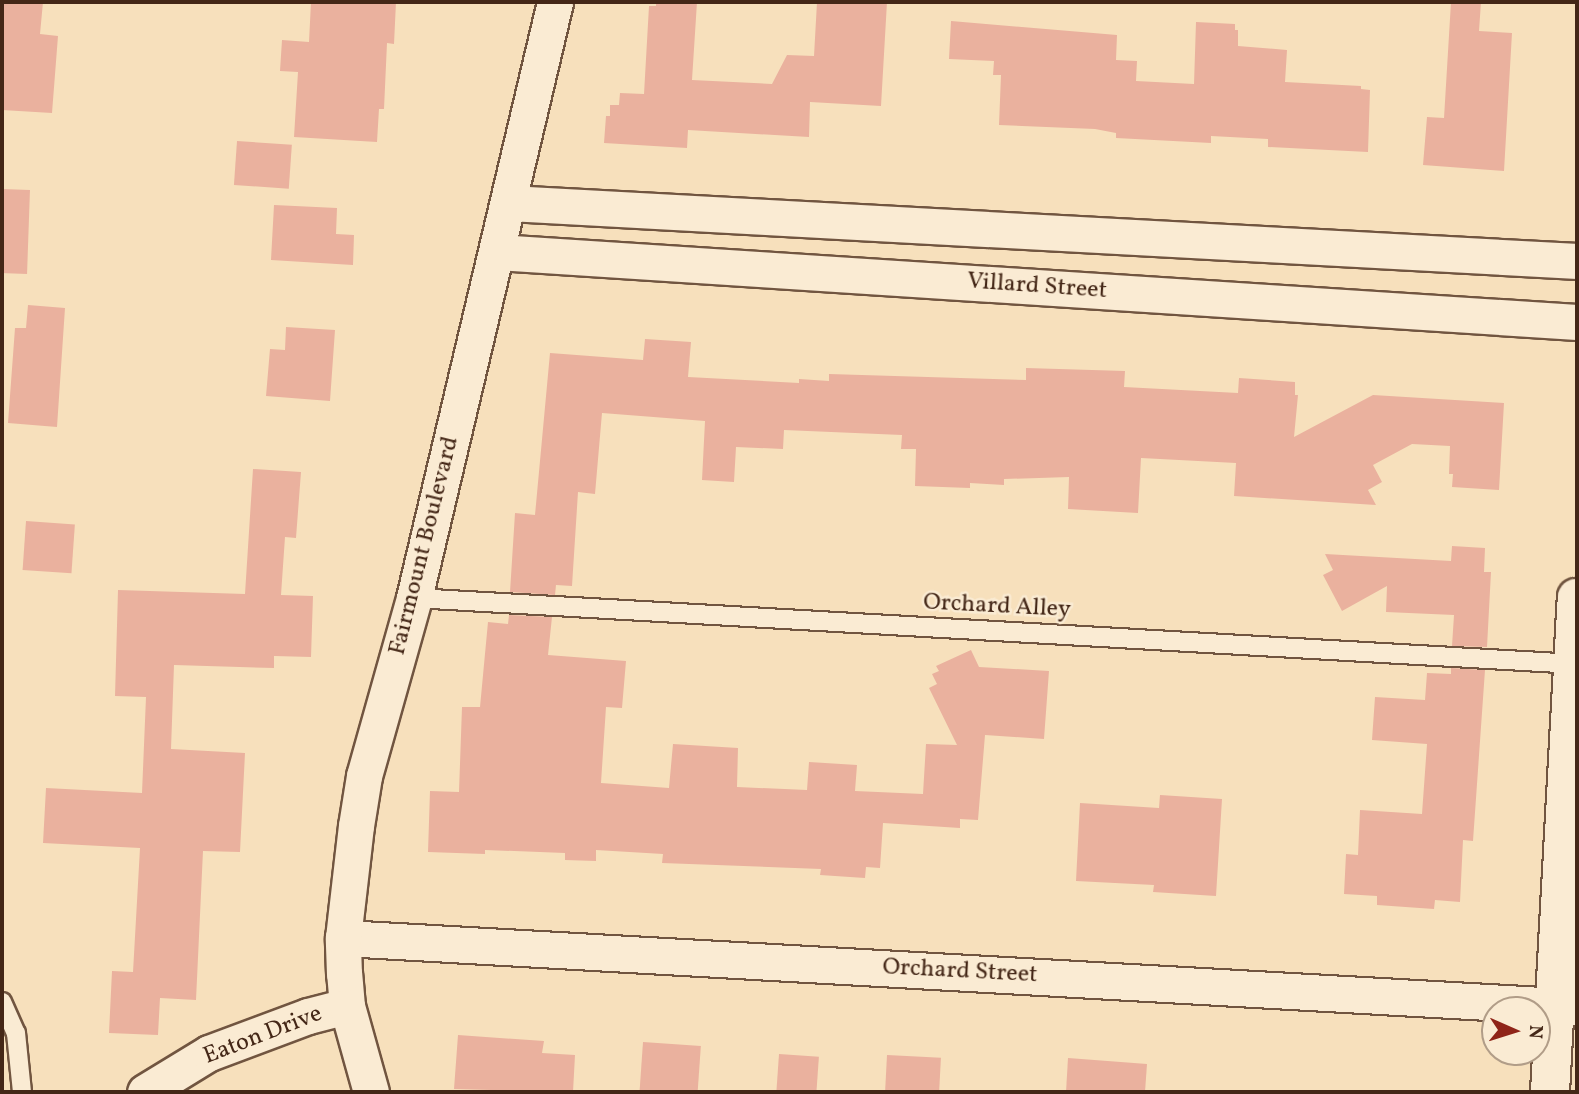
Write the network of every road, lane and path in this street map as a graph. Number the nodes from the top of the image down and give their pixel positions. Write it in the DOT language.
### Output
graph roads {
  1 [pos="555,2"];
  2 [pos="509,203"];
  3 [pos="498,252"];
  4 [pos="1577,261"];
  5 [pos="1577,322"];
  6 [pos="414,598"];
  7 [pos="1577,598"];
  8 [pos="1575,664"];
  9 [pos="343,937"];
  10 [pos="2,1002"];
  11 [pos="347,1006"];
  12 [pos="1566,1006"];
  13 [pos="22,1092"];
  14 [pos="145,1092"];
  15 [pos="371,1092"];
  16 [pos="1550,1092"];
  1 -- 2 [label="street, Fairmount Boulevard"];
  2 -- 3 [label="street, Fairmount Boulevard"];
  2 -- 4 [label="street"];
  3 -- 5 [label="street, Villard Street"];
  3 -- 6 [label="street, Fairmount Boulevard"];
  6 -- 8 [label="lane, Orchard Alley"];
  6 -- 9 [label="street, Fairmount Boulevard"];
  7 -- 8 [label="street"];
  8 -- 12 [label="street"];
  9 -- 11 [label="street, Fairmount Boulevard"];
  9 -- 12 [label="street, Orchard Street"];
  10 -- 13 [label="lane"];
  11 -- 14 [label="street, Eaton Drive"];
  11 -- 15 [label="street, Fairmount Boulevard"];
  12 -- 16 [label="street"];
}
